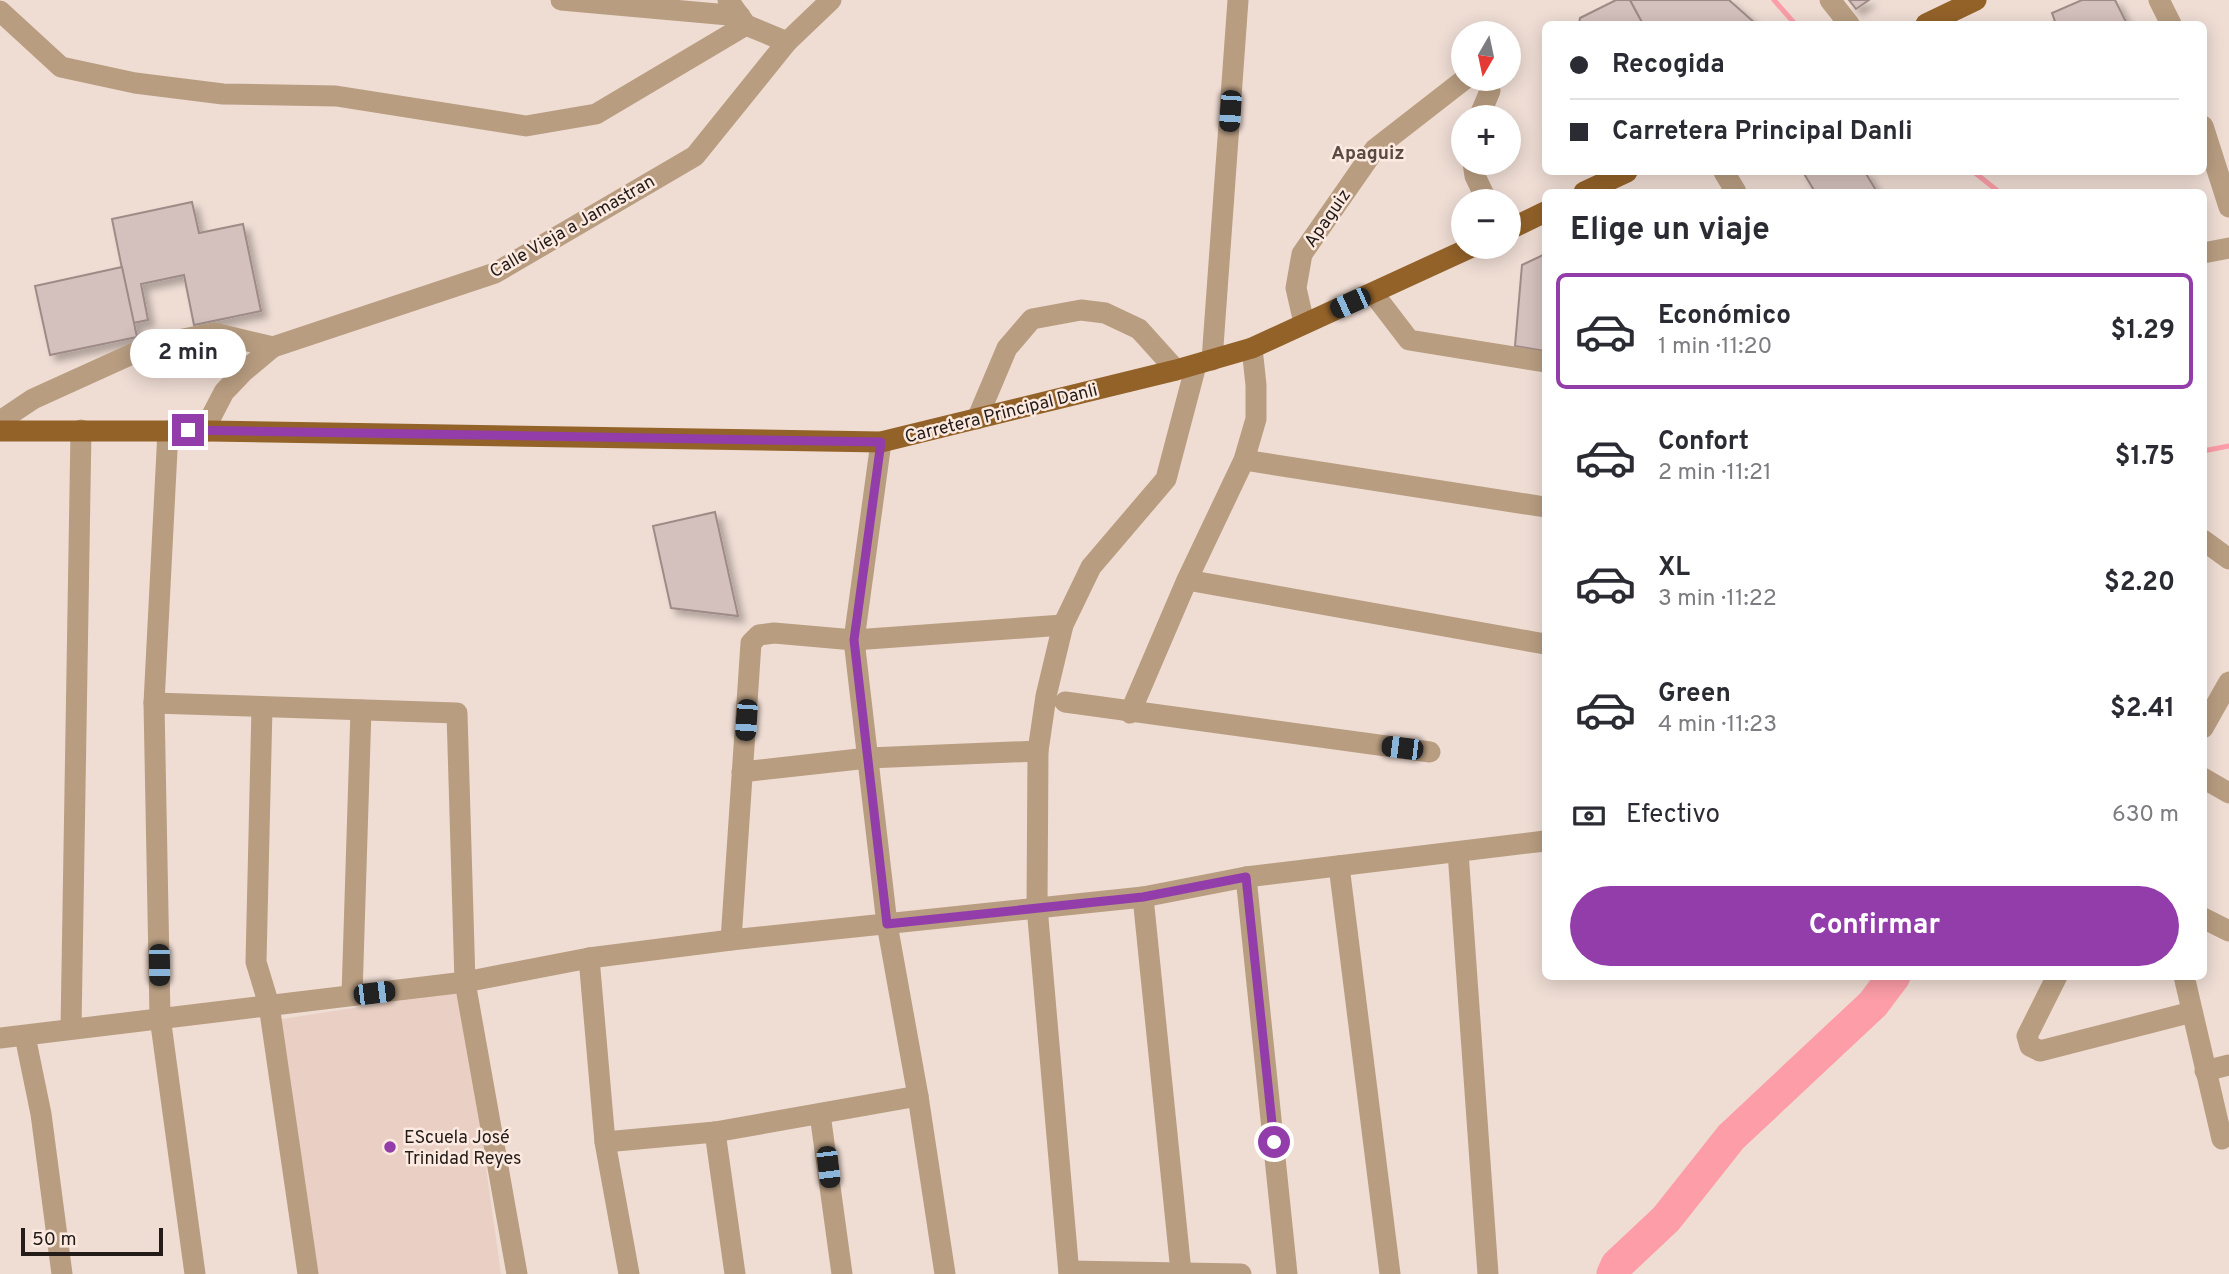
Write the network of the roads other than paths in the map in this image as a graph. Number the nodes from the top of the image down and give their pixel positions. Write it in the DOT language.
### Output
graph roads {
  1 [pos="561,0"];
  2 [pos="831,0"];
  3 [pos="1238,0"];
  4 [pos="1830,0"];
  5 [pos="1976,0"];
  6 [pos="2159,0"];
  7 [pos="0,10"];
  8 [pos="738,14"];
  9 [pos="1847,21"];
  10 [pos="1932,21"];
  11 [pos="2170,21"];
  12 [pos="787,42"];
  13 [pos="1451,89"];
  14 [pos="2207,138"];
  15 [pos="1621,175"];
  16 [pos="1590,189"];
  17 [pos="2229,207"];
  18 [pos="1542,213"];
  19 [pos="1521,224"];
  20 [pos="2229,248"];
  21 [pos="2207,252"];
  22 [pos="1451,257"];
  23 [pos="1373,293"];
  24 [pos="1304,323"];
  25 [pos="273,347"];
  26 [pos="1252,348"];
  27 [pos="1542,362"];
  28 [pos="1195,365"];
  29 [pos="977,419"];
  30 [pos="0,421"];
  31 [pos="80,430"];
  32 [pos="168,430"];
  33 [pos="209,430"];
  34 [pos="0,431"];
  35 [pos="881,442"];
  36 [pos="1244,460"];
  37 [pos="1542,507"];
  38 [pos="2207,543"];
  39 [pos="2229,558"];
  40 [pos="1186,580"];
  41 [pos="1063,625"];
  42 [pos="854,640"];
  43 [pos="1542,643"];
  44 [pos="2229,682"];
  45 [pos="1065,702"];
  46 [pos="155,703"];
  47 [pos="262,707"];
  48 [pos="361,710"];
  49 [pos="1130,713"];
  50 [pos="2207,721"];
  51 [pos="1038,751"];
  52 [pos="1430,752"];
  53 [pos="868,758"];
  54 [pos="742,772"];
  55 [pos="2207,780"];
  56 [pos="2229,793"];
  57 [pos="1542,841"];
  58 [pos="1458,852"];
  59 [pos="1339,866"];
  60 [pos="1246,877"];
  61 [pos="1143,897"];
  62 [pos="1037,908"];
  63 [pos="2207,920"];
  64 [pos="887,924"];
  65 [pos="2229,931"];
  66 [pos="731,940"];
  67 [pos="589,958"];
  68 [pos="2055,980"];
  69 [pos="2185,980"];
  70 [pos="465,982"];
  71 [pos="352,995"];
  72 [pos="269,1005"];
  73 [pos="2192,1012"];
  74 [pos="160,1017"];
  75 [pos="71,1029"];
  76 [pos="25,1036"];
  77 [pos="0,1038"];
  78 [pos="2229,1065"];
  79 [pos="2205,1071"];
  80 [pos="918,1096"];
  81 [pos="820,1114"];
  82 [pos="715,1132"];
  83 [pos="2222,1139"];
  84 [pos="605,1142"];
  85 [pos="1181,1272"];
  86 [pos="1069,1273"];
  87 [pos="1207,1273"];
  88 [pos="62,1274"];
  89 [pos="195,1274"];
  90 [pos="309,1274"];
  91 [pos="517,1274"];
  92 [pos="629,1274"];
  93 [pos="735,1274"];
  94 [pos="842,1274"];
  95 [pos="945,1274"];
  96 [pos="1241,1274"];
  97 [pos="1287,1274"];
  98 [pos="1391,1274"];
  99 [pos="1488,1274"];
  1 -- 8 [label="street"];
  2 -- 12 [label="street, Calle Vieja a Jamastran"];
  3 -- 28 [label="street"];
  4 -- 9 [label="street"];
  5 -- 10 [label="main road"];
  6 -- 11 [label="street"];
  7 -- 8 [label="street"];
  8 -- 12 [label="street"];
  12 -- 25 [label="street, Calle Vieja a Jamastran"];
  13 -- 24 [label="street, Apaguiz"];
  14 -- 17 [label="street"];
  15 -- 16 [label="main road"];
  18 -- 19 [label="main road"];
  20 -- 21 [label="street"];
  22 -- 23 [label="main road, Carretera Principal Danli"];
  23 -- 24 [label="main road, Carretera Principal Danli"];
  23 -- 27 [label="street"];
  24 -- 26 [label="main road, Carretera Principal Danli"];
  25 -- 30 [label="street"];
  25 -- 33 [label="street, Calle Vieja a Jamastran"];
  26 -- 28 [label="main road, Carretera Principal Danli"];
  26 -- 36 [label="street"];
  28 -- 29 [label="main road, Carretera Principal Danli"];
  28 -- 29 [label="street"];
  28 -- 41 [label="street"];
  29 -- 35 [label="main road, Carretera Principal Danli"];
  31 -- 32 [label="main road, Carretera Principal Danli"];
  31 -- 34 [label="main road, Carretera Principal Danli"];
  31 -- 75 [label="street"];
  32 -- 33 [label="main road, Carretera Principal Danli"];
  32 -- 46 [label="street"];
  33 -- 35 [label="main road, Carretera Principal Danli"];
  35 -- 42 [label="street"];
  36 -- 37 [label="street"];
  36 -- 40 [label="street"];
  38 -- 39 [label="street"];
  40 -- 43 [label="street"];
  40 -- 49 [label="street"];
  41 -- 42 [label="street"];
  41 -- 51 [label="street"];
  42 -- 53 [label="street"];
  42 -- 54 [label="street"];
  44 -- 50 [label="street"];
  45 -- 49 [label="street"];
  46 -- 47 [label="street"];
  46 -- 74 [label="street"];
  47 -- 48 [label="street"];
  47 -- 72 [label="street"];
  48 -- 70 [label="street"];
  48 -- 71 [label="street"];
  49 -- 52 [label="street"];
  51 -- 53 [label="street"];
  51 -- 62 [label="street"];
  53 -- 54 [label="street"];
  53 -- 64 [label="street"];
  54 -- 66 [label="street"];
  55 -- 56 [label="street"];
  57 -- 58 [label="street"];
  58 -- 59 [label="street"];
  58 -- 99 [label="street"];
  59 -- 60 [label="street"];
  59 -- 98 [label="street"];
  60 -- 61 [label="street"];
  60 -- 97 [label="street"];
  61 -- 62 [label="street"];
  61 -- 85 [label="street"];
  62 -- 64 [label="street"];
  62 -- 86 [label="street"];
  63 -- 65 [label="street"];
  64 -- 66 [label="street"];
  64 -- 80 [label="street"];
  66 -- 67 [label="street"];
  67 -- 70 [label="street"];
  67 -- 84 [label="street"];
  68 -- 73 [label="street"];
  69 -- 73 [label="street"];
  70 -- 71 [label="street"];
  70 -- 91 [label="street"];
  71 -- 72 [label="street"];
  72 -- 74 [label="street"];
  72 -- 90 [label="street"];
  73 -- 79 [label="street"];
  74 -- 75 [label="street"];
  74 -- 89 [label="street"];
  75 -- 76 [label="street"];
  76 -- 77 [label="street"];
  76 -- 88 [label="street"];
  78 -- 79 [label="street"];
  79 -- 83 [label="street"];
  80 -- 81 [label="street"];
  80 -- 95 [label="street"];
  81 -- 82 [label="street"];
  81 -- 94 [label="street"];
  82 -- 84 [label="street"];
  82 -- 93 [label="street"];
  84 -- 92 [label="street"];
  85 -- 86 [label="street"];
  85 -- 87 [label="street"];
  87 -- 96 [label="street"];
}
